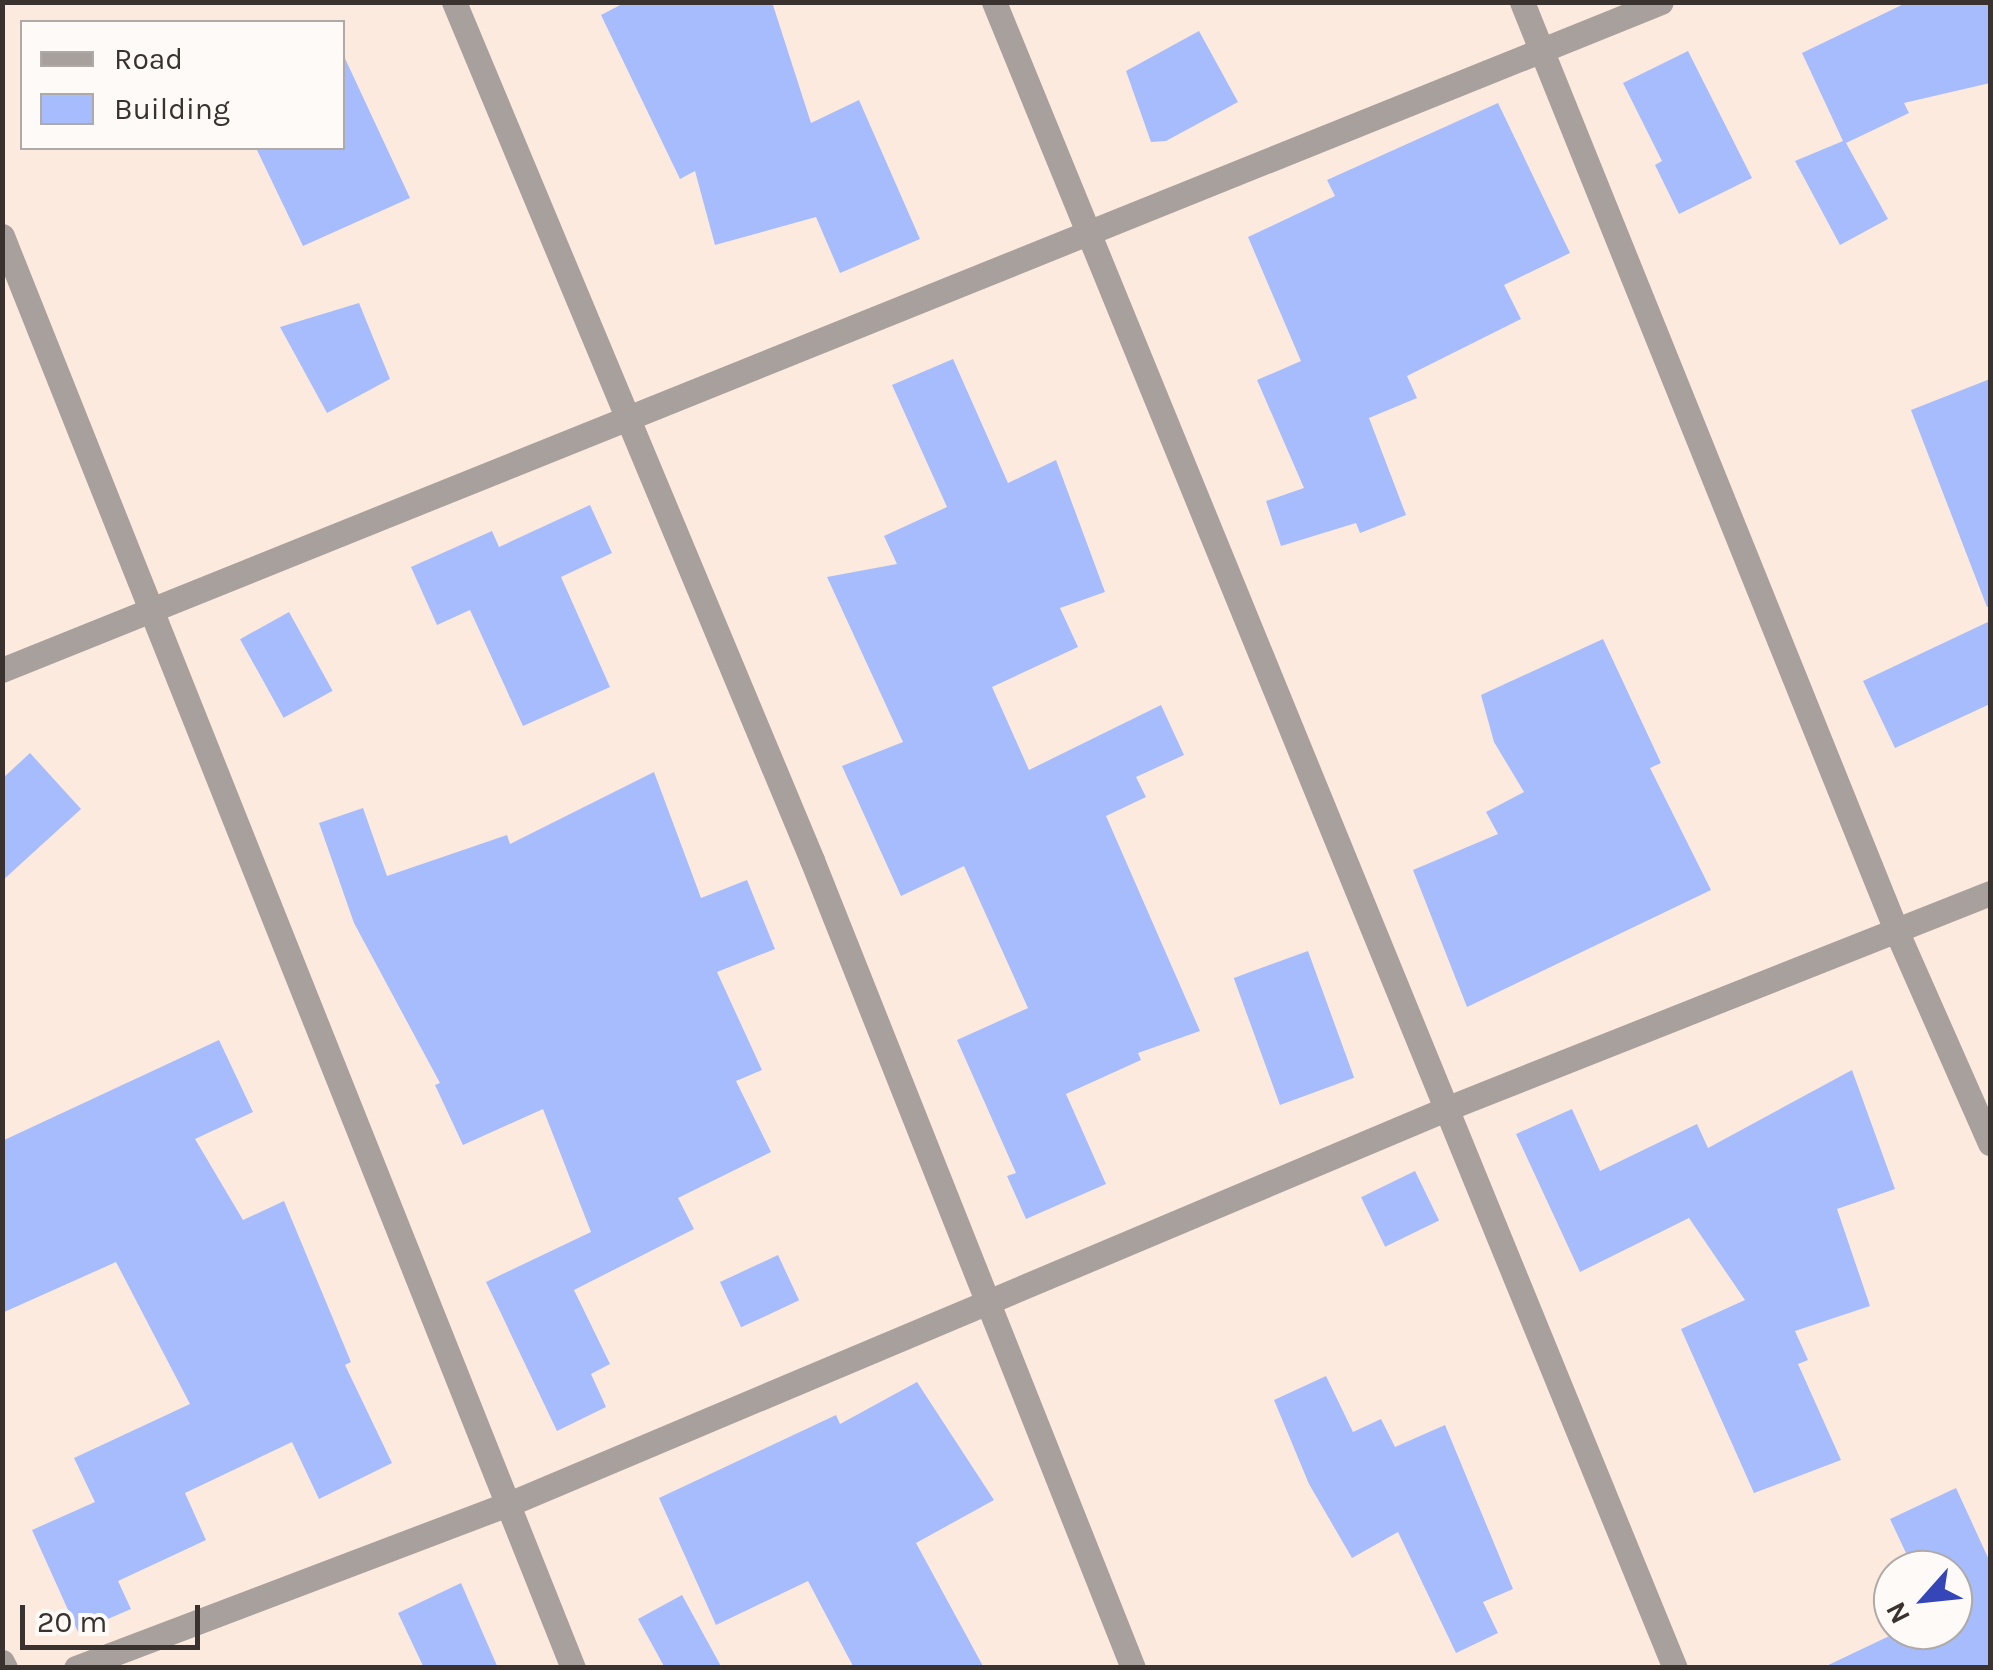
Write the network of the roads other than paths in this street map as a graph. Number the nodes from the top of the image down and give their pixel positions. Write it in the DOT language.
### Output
graph roads {
  1 [pos="454,2"];
  2 [pos="994,2"];
  3 [pos="1522,2"];
  4 [pos="1661,2"];
  5 [pos="1541,51"];
  6 [pos="1088,235"];
  7 [pos="2,236"];
  8 [pos="631,418"];
  9 [pos="154,608"];
  10 [pos="2,670"];
  11 [pos="1990,892"];
  12 [pos="1896,930"];
  13 [pos="1448,1108"];
  14 [pos="1990,1143"];
  15 [pos="986,1303"];
  16 [pos="511,1504"];
  17 [pos="76,1668"];
  18 [pos="573,1668"];
  19 [pos="1133,1668"];
  20 [pos="1675,1668"];
  1 -- 8 [label="street"];
  2 -- 6 [label="street"];
  3 -- 5 [label="street"];
  4 -- 5 [label="street"];
  5 -- 6 [label="street"];
  5 -- 12 [label="street"];
  6 -- 8 [label="street"];
  6 -- 13 [label="street"];
  7 -- 9 [label="street"];
  8 -- 9 [label="street"];
  8 -- 15 [label="street"];
  9 -- 10 [label="street"];
  9 -- 16 [label="street"];
  11 -- 12 [label="street"];
  12 -- 13 [label="street"];
  12 -- 14 [label="street"];
  13 -- 15 [label="street"];
  13 -- 20 [label="street"];
  15 -- 16 [label="street"];
  15 -- 19 [label="street"];
  16 -- 17 [label="street"];
  16 -- 18 [label="street"];
}
